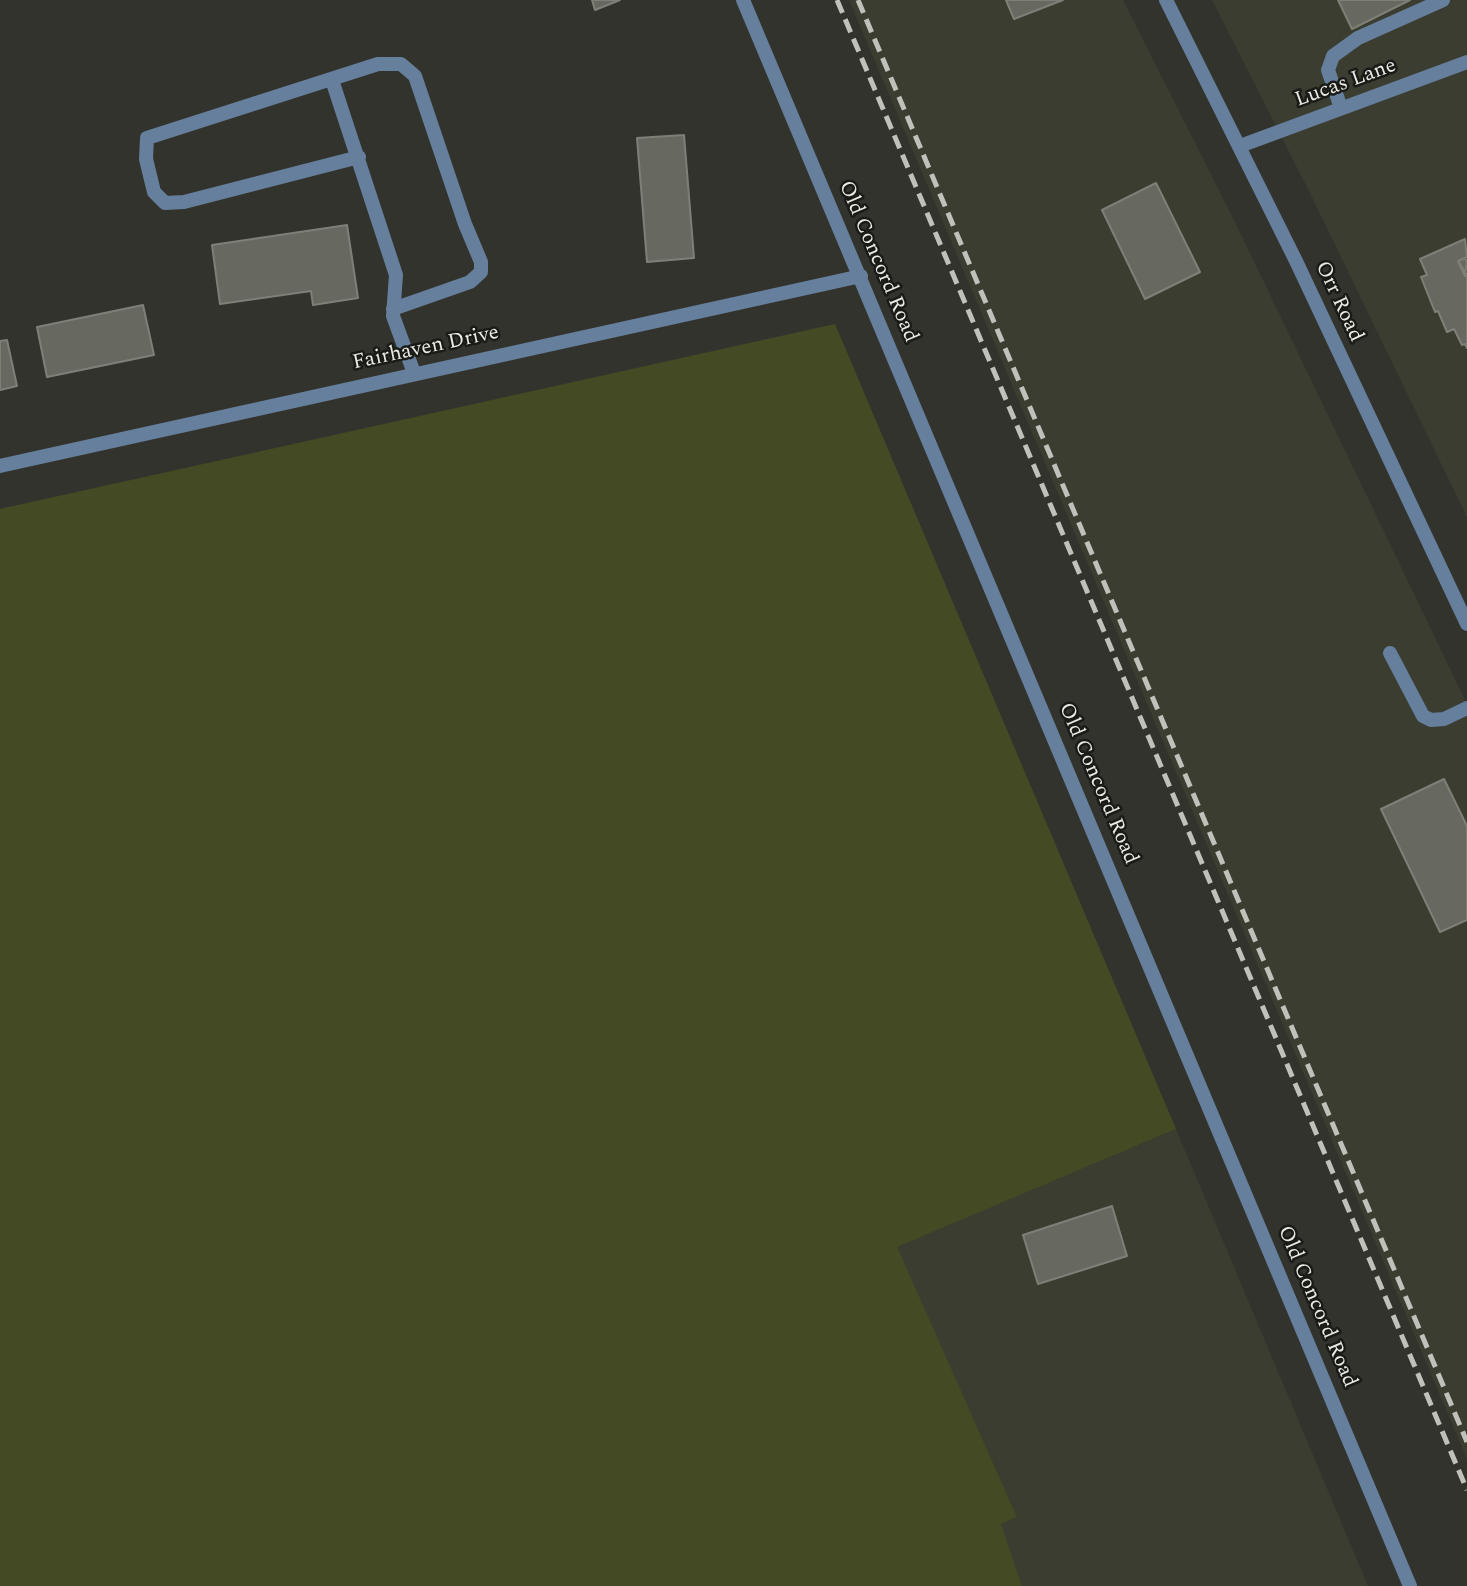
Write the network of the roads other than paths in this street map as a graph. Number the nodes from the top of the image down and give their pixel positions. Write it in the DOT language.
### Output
graph roads {
  1 [pos="743,0"];
  2 [pos="1166,0"];
  3 [pos="1443,0"];
  4 [pos="1467,62"];
  5 [pos="332,79"];
  6 [pos="1341,108"];
  7 [pos="1240,146"];
  8 [pos="359,157"];
  9 [pos="861,276"];
  10 [pos="393,309"];
  11 [pos="414,373"];
  12 [pos="0,466"];
  13 [pos="1467,624"];
  14 [pos="1390,653"];
  15 [pos="1467,708"];
  16 [pos="1410,1586"];
  1 -- 9 [label="street, Old Concord Road"];
  2 -- 7 [label="street, Orr Road"];
  3 -- 6 [label="street"];
  4 -- 6 [label="street, Lucas Lane"];
  5 -- 8 [label="street"];
  5 -- 8 [label="street"];
  5 -- 10 [label="street"];
  6 -- 7 [label="street, Lucas Lane"];
  7 -- 13 [label="street, Orr Road"];
  8 -- 10 [label="street"];
  9 -- 11 [label="street, Fairhaven Drive"];
  9 -- 16 [label="street, Old Concord Road"];
  10 -- 11 [label="street"];
  11 -- 12 [label="street, Fairhaven Drive"];
  14 -- 15 [label="street"];
}
